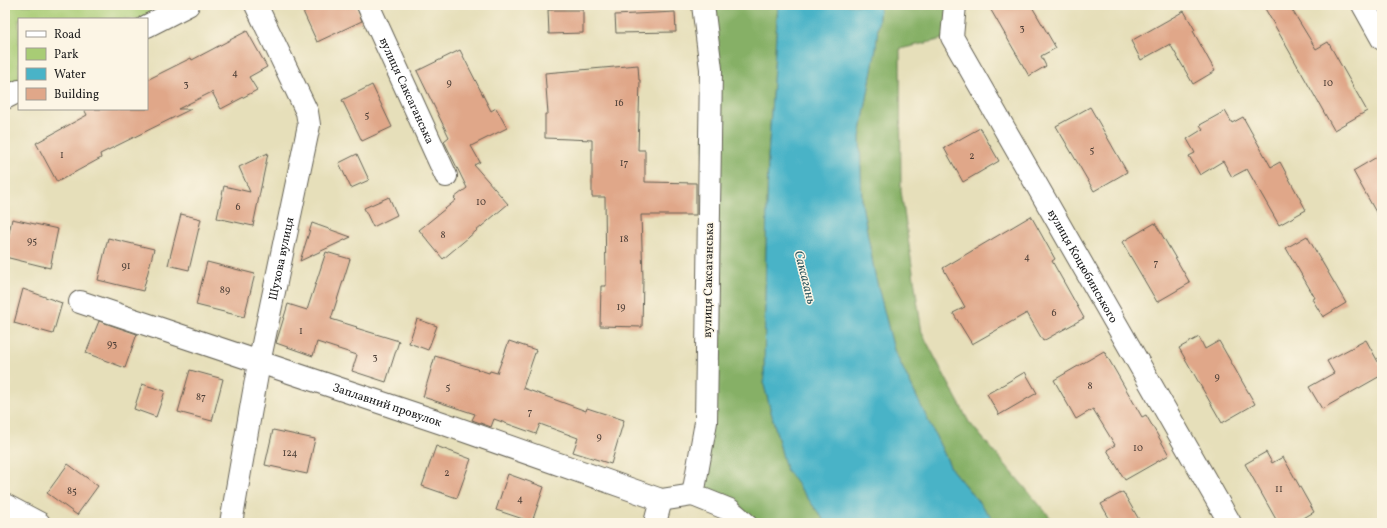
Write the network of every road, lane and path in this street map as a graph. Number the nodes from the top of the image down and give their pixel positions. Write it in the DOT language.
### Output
graph roads {
  1 [pos="188,5"];
  2 [pos="256,5"];
  3 [pos="368,5"];
  4 [pos="704,5"];
  5 [pos="955,5"];
  6 [pos="1363,5"];
  7 [pos="148,25"];
  8 [pos="1382,39"];
  9 [pos="18,92"];
  10 [pos="5,98"];
  11 [pos="446,176"];
  12 [pos="80,302"];
  13 [pos="259,363"];
  14 [pos="693,495"];
  15 [pos="661,500"];
  16 [pos="5,505"];
  17 [pos="38,523"];
  18 [pos="231,523"];
  19 [pos="655,523"];
  20 [pos="745,523"];
  21 [pos="1230,523"];
  1 -- 7 [label="street"];
  2 -- 13 [label="street, Шухова вулиця"];
  3 -- 11 [label="street, вулиця Саксаганська"];
  4 -- 14 [label="street, вулиця Саксаганська"];
  5 -- 21 [label="street, вулиця Коцюбинського"];
  6 -- 8 [label="street"];
  9 -- 10 [label="street"];
  12 -- 13 [label="street, Заплавний провулок"];
  13 -- 15 [label="street, Заплавний провулок"];
  13 -- 18 [label="street, Шухова вулиця"];
  14 -- 15 [label="street, Заплавний провулок"];
  14 -- 20 [label="street"];
  15 -- 19 [label="street"];
  16 -- 17 [label="street"];
}
